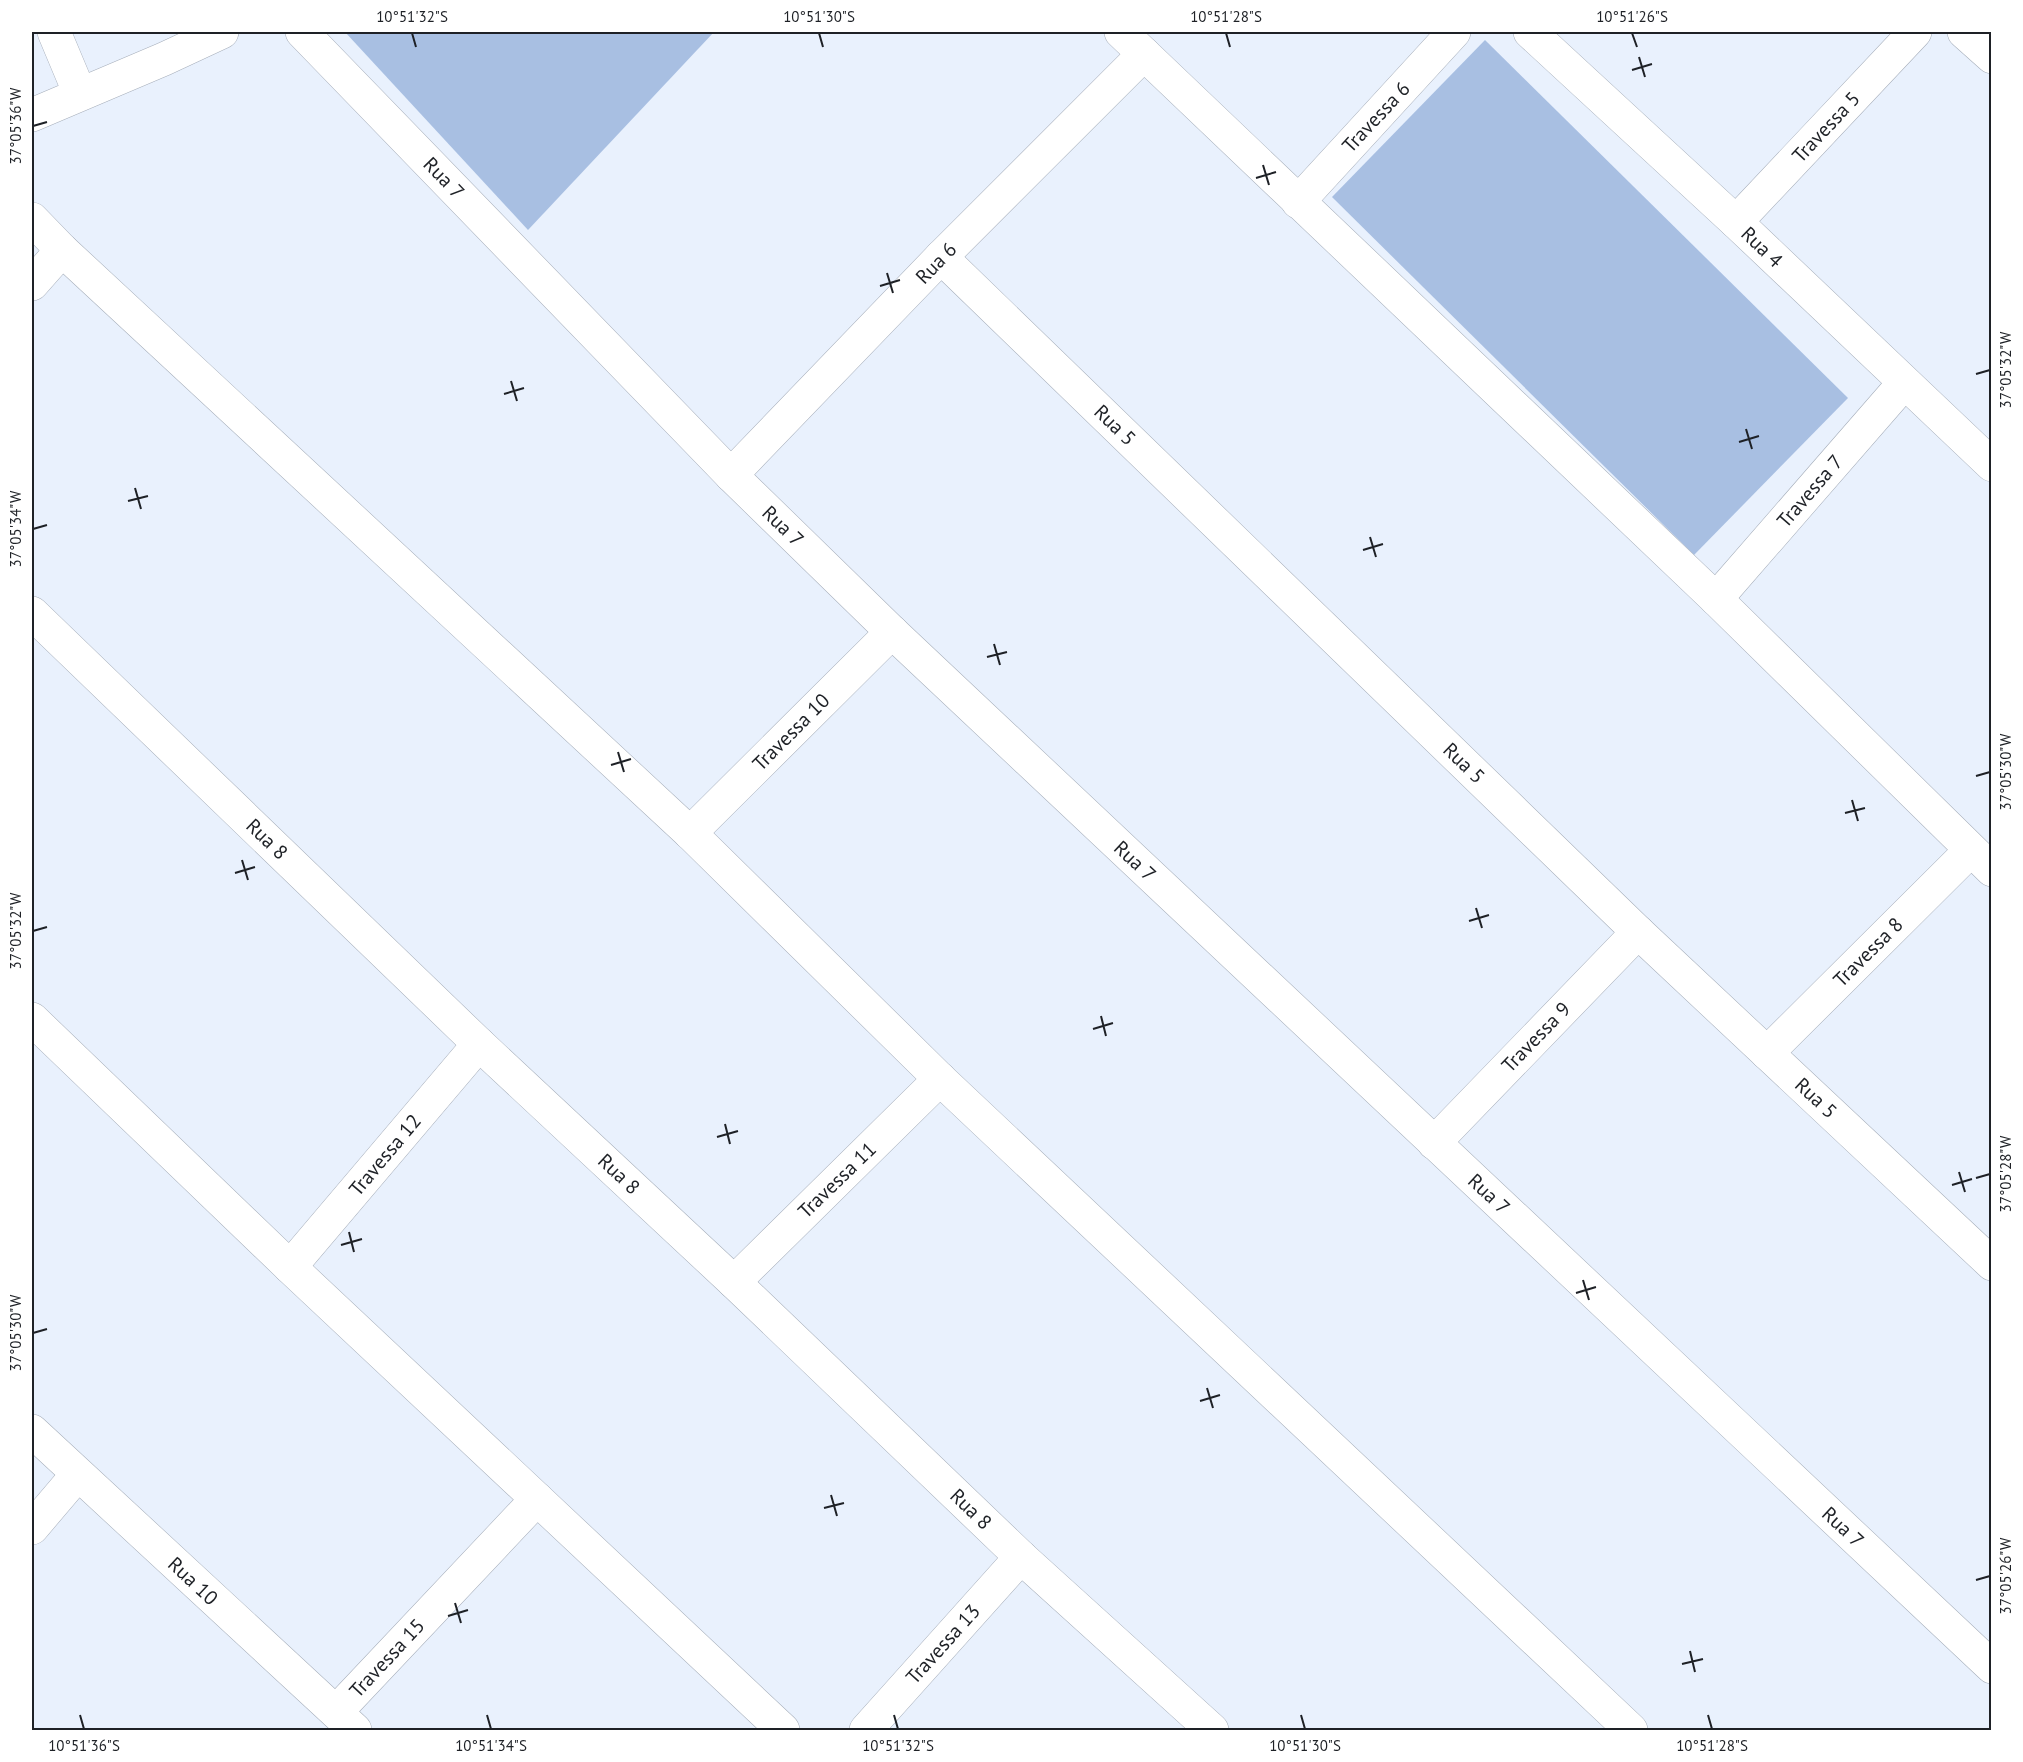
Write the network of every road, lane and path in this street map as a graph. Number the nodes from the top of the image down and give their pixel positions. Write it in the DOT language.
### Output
graph roads {
  1 [pos="54,32"];
  2 [pos="222,32"];
  3 [pos="302,32"];
  4 [pos="1454,32"];
  5 [pos="1530,32"];
  6 [pos="1916,32"];
  7 [pos="1964,32"];
  8 [pos="1133,43"];
  9 [pos="1992,57"];
  10 [pos="80,94"];
  11 [pos="32,115"];
  12 [pos="1298,202"];
  13 [pos="32,219"];
  14 [pos="1736,222"];
  15 [pos="62,250"];
  16 [pos="941,257"];
  17 [pos="32,284"];
  18 [pos="1904,383"];
  19 [pos="1992,465"];
  20 [pos="731,475"];
  21 [pos="1716,599"];
  22 [pos="32,613"];
  23 [pos="892,632"];
  24 [pos="690,833"];
  25 [pos="1981,861"];
  26 [pos="1638,932"];
  27 [pos="32,1019"];
  28 [pos="479,1044"];
  29 [pos="1767,1053"];
  30 [pos="940,1079"];
  31 [pos="1434,1143"];
  32 [pos="1992,1264"];
  33 [pos="290,1267"];
  34 [pos="734,1282"];
  35 [pos="32,1431"];
  36 [pos="77,1475"];
  37 [pos="537,1499"];
  38 [pos="32,1528"];
  39 [pos="1021,1557"];
  40 [pos="1992,1667"];
  41 [pos="346,1721"];
  42 [pos="783,1731"];
  43 [pos="866,1731"];
  44 [pos="1212,1731"];
  45 [pos="1631,1731"];
  1 -- 10 [label="street"];
  2 -- 10 [label="street"];
  3 -- 20 [label="street, Rua 7"];
  4 -- 12 [label="street, Travessa 6"];
  5 -- 14 [label="street, Rua 4"];
  6 -- 14 [label="street, Travessa 5"];
  7 -- 9 [label="street"];
  8 -- 12 [label="street"];
  8 -- 16 [label="street, Rua 6"];
  10 -- 11 [label="street"];
  12 -- 21 [label="street"];
  13 -- 15 [label="street"];
  14 -- 18 [label="street, Rua 4"];
  15 -- 17 [label="street"];
  15 -- 24 [label="street"];
  16 -- 20 [label="street, Rua 6"];
  16 -- 26 [label="street, Rua 5"];
  18 -- 19 [label="street, Rua 4"];
  18 -- 21 [label="street, Travessa 7"];
  20 -- 23 [label="street, Rua 7"];
  21 -- 25 [label="street"];
  22 -- 28 [label="street, Rua 8"];
  23 -- 24 [label="street, Travessa 10"];
  23 -- 31 [label="street, Rua 7"];
  24 -- 30 [label="street"];
  25 -- 29 [label="street, Travessa 8"];
  26 -- 29 [label="street, Rua 5"];
  26 -- 31 [label="street, Travessa 9"];
  27 -- 33 [label="street"];
  28 -- 33 [label="street, Travessa 12"];
  28 -- 34 [label="street, Rua 8"];
  29 -- 32 [label="street, Rua 5"];
  30 -- 34 [label="street, Travessa 11"];
  30 -- 45 [label="street"];
  31 -- 40 [label="street, Rua 7"];
  33 -- 37 [label="street"];
  34 -- 39 [label="street, Rua 8"];
  35 -- 36 [label="street, Rua 10"];
  36 -- 38 [label="street"];
  36 -- 41 [label="street, Rua 10"];
  37 -- 41 [label="street, Travessa 15"];
  37 -- 42 [label="street"];
  39 -- 43 [label="street, Travessa 13"];
  39 -- 44 [label="street, Rua 8"];
}
